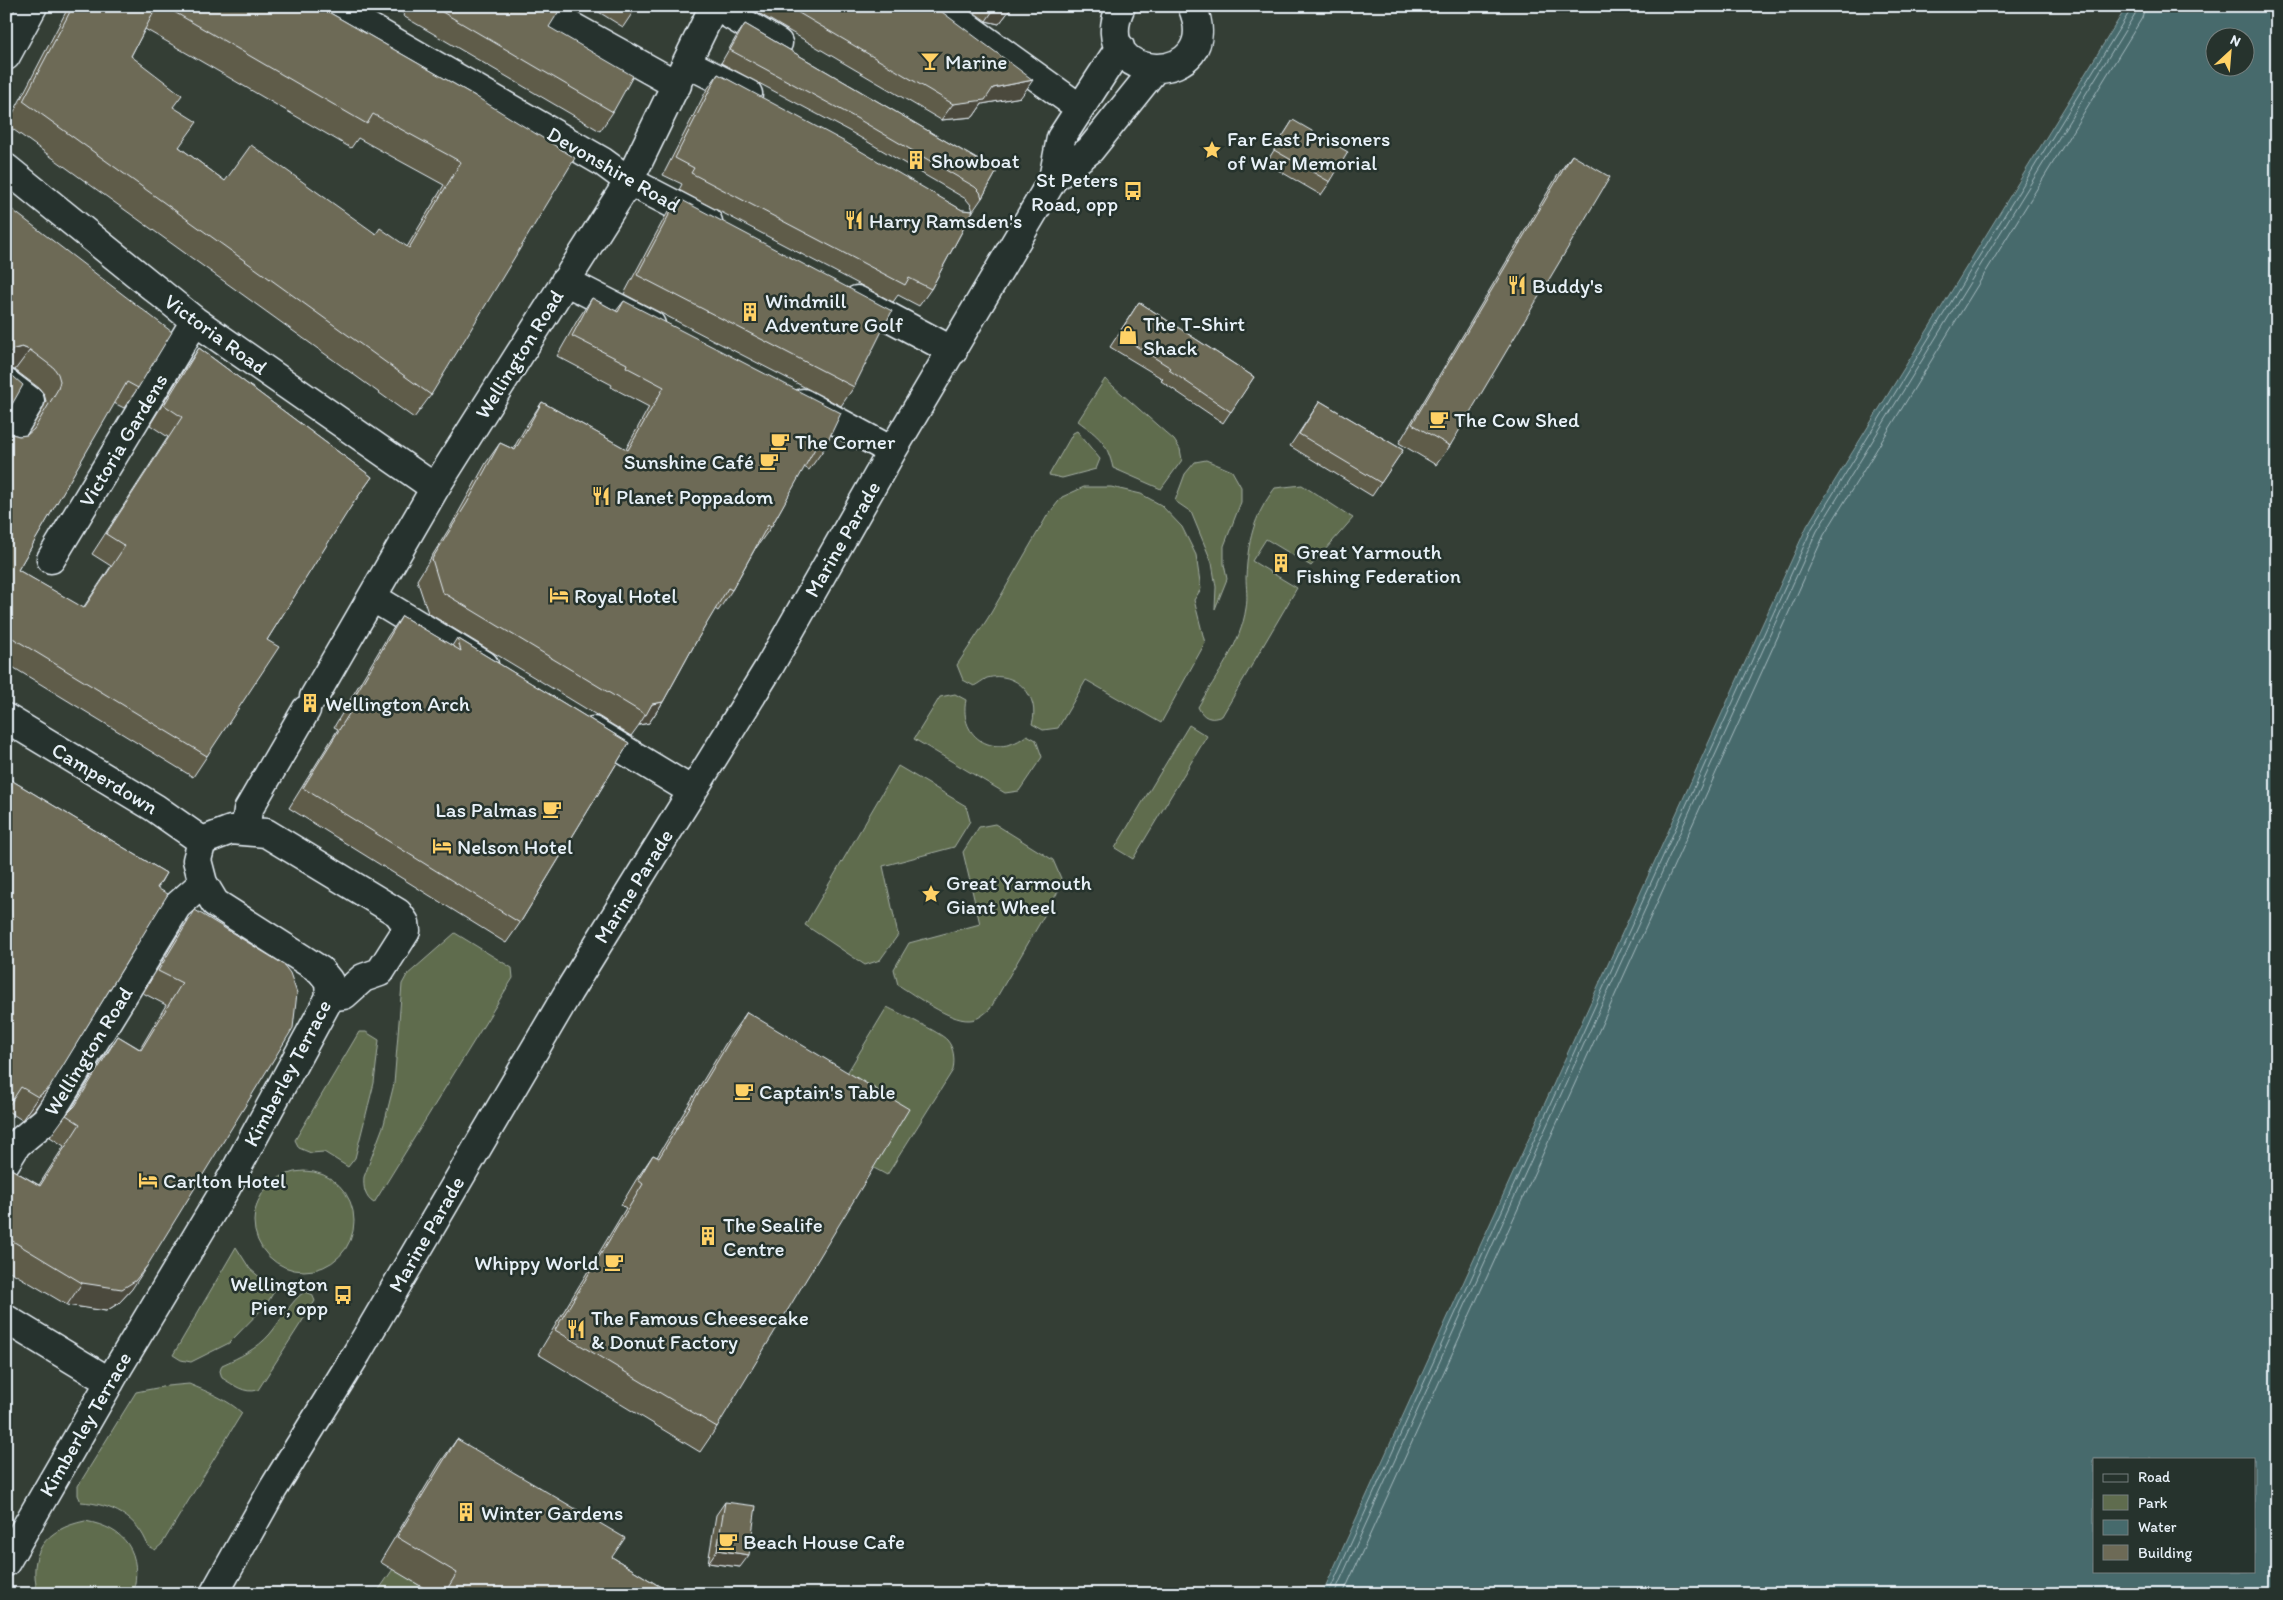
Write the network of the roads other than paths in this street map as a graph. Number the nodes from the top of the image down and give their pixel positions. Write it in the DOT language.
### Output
graph roads {
  1 [pos="33,6"];
  2 [pos="332,6"];
  3 [pos="535,6"];
  4 [pos="715,6"];
  5 [pos="938,6"];
  6 [pos="1121,6"];
  7 [pos="1197,10"];
  8 [pos="1120,47"];
  9 [pos="6,56"];
  10 [pos="801,56"];
  11 [pos="1154,70"];
  12 [pos="682,74"];
  13 [pos="766,104"];
  14 [pos="1080,108"];
  15 [pos="6,168"];
  16 [pos="1053,179"];
  17 [pos="629,180"];
  18 [pos="733,235"];
  19 [pos="565,281"];
  20 [pos="839,291"];
  21 [pos="194,321"];
  22 [pos="669,334"];
  23 [pos="953,351"];
  24 [pos="6,383"];
  25 [pos="782,392"];
  26 [pos="6,441"];
  27 [pos="892,451"];
  28 [pos="435,488"];
  29 [pos="51,559"];
  30 [pos="372,597"];
  31 [pos="507,678"];
  32 [pos="6,718"];
  33 [pos="574,719"];
  34 [pos="692,791"];
  35 [pos="245,831"];
  36 [pos="202,840"];
  37 [pos="203,883"];
  38 [pos="330,997"];
  39 [pos="6,1162"];
  40 [pos="6,1319"];
  41 [pos="110,1382"];
  42 [pos="6,1562"];
  43 [pos="214,1594"];
  1 -- 9 [label="street"];
  2 -- 17 [label="street, Devonshire Road"];
  3 -- 12 [label="street"];
  4 -- 10 [label="street"];
  4 -- 12 [label="street, Wellington Road"];
  5 -- 14 [label="street"];
  6 -- 8 [label="street"];
  7 -- 11 [label="street"];
  8 -- 11 [label="street"];
  8 -- 14 [label="street, Marine Parade"];
  11 -- 16 [label="street, Marine Parade"];
  12 -- 13 [label="street"];
  12 -- 17 [label="street, Wellington Road"];
  14 -- 16 [label="street, Marine Parade"];
  15 -- 21 [label="street, Victoria Road"];
  16 -- 23 [label="street, Marine Parade"];
  17 -- 18 [label="street, Devonshire Road"];
  17 -- 19 [label="street, Wellington Road"];
  19 -- 22 [label="street"];
  19 -- 28 [label="street, Wellington Road"];
  20 -- 23 [label="street"];
  21 -- 28 [label="street, Victoria Road"];
  21 -- 29 [label="street, Victoria Gardens"];
  23 -- 27 [label="street, Marine Parade"];
  24 -- 26 [label="street"];
  25 -- 27 [label="street"];
  27 -- 34 [label="street, Marine Parade"];
  28 -- 30 [label="street, Wellington Road"];
  30 -- 31 [label="street"];
  30 -- 35 [label="street, Wellington Road"];
  32 -- 36 [label="street, Camperdown"];
  33 -- 34 [label="street"];
  34 -- 43 [label="street, Marine Parade"];
  35 -- 36 [label="street"];
  35 -- 38 [label="street"];
  36 -- 37 [label="street, Kimberley Terrace"];
  37 -- 38 [label="street, Kimberley Terrace"];
  37 -- 39 [label="street, Wellington Road"];
  38 -- 41 [label="street, Kimberley Terrace"];
  40 -- 41 [label="street"];
  41 -- 42 [label="street, Kimberley Terrace"];
}
